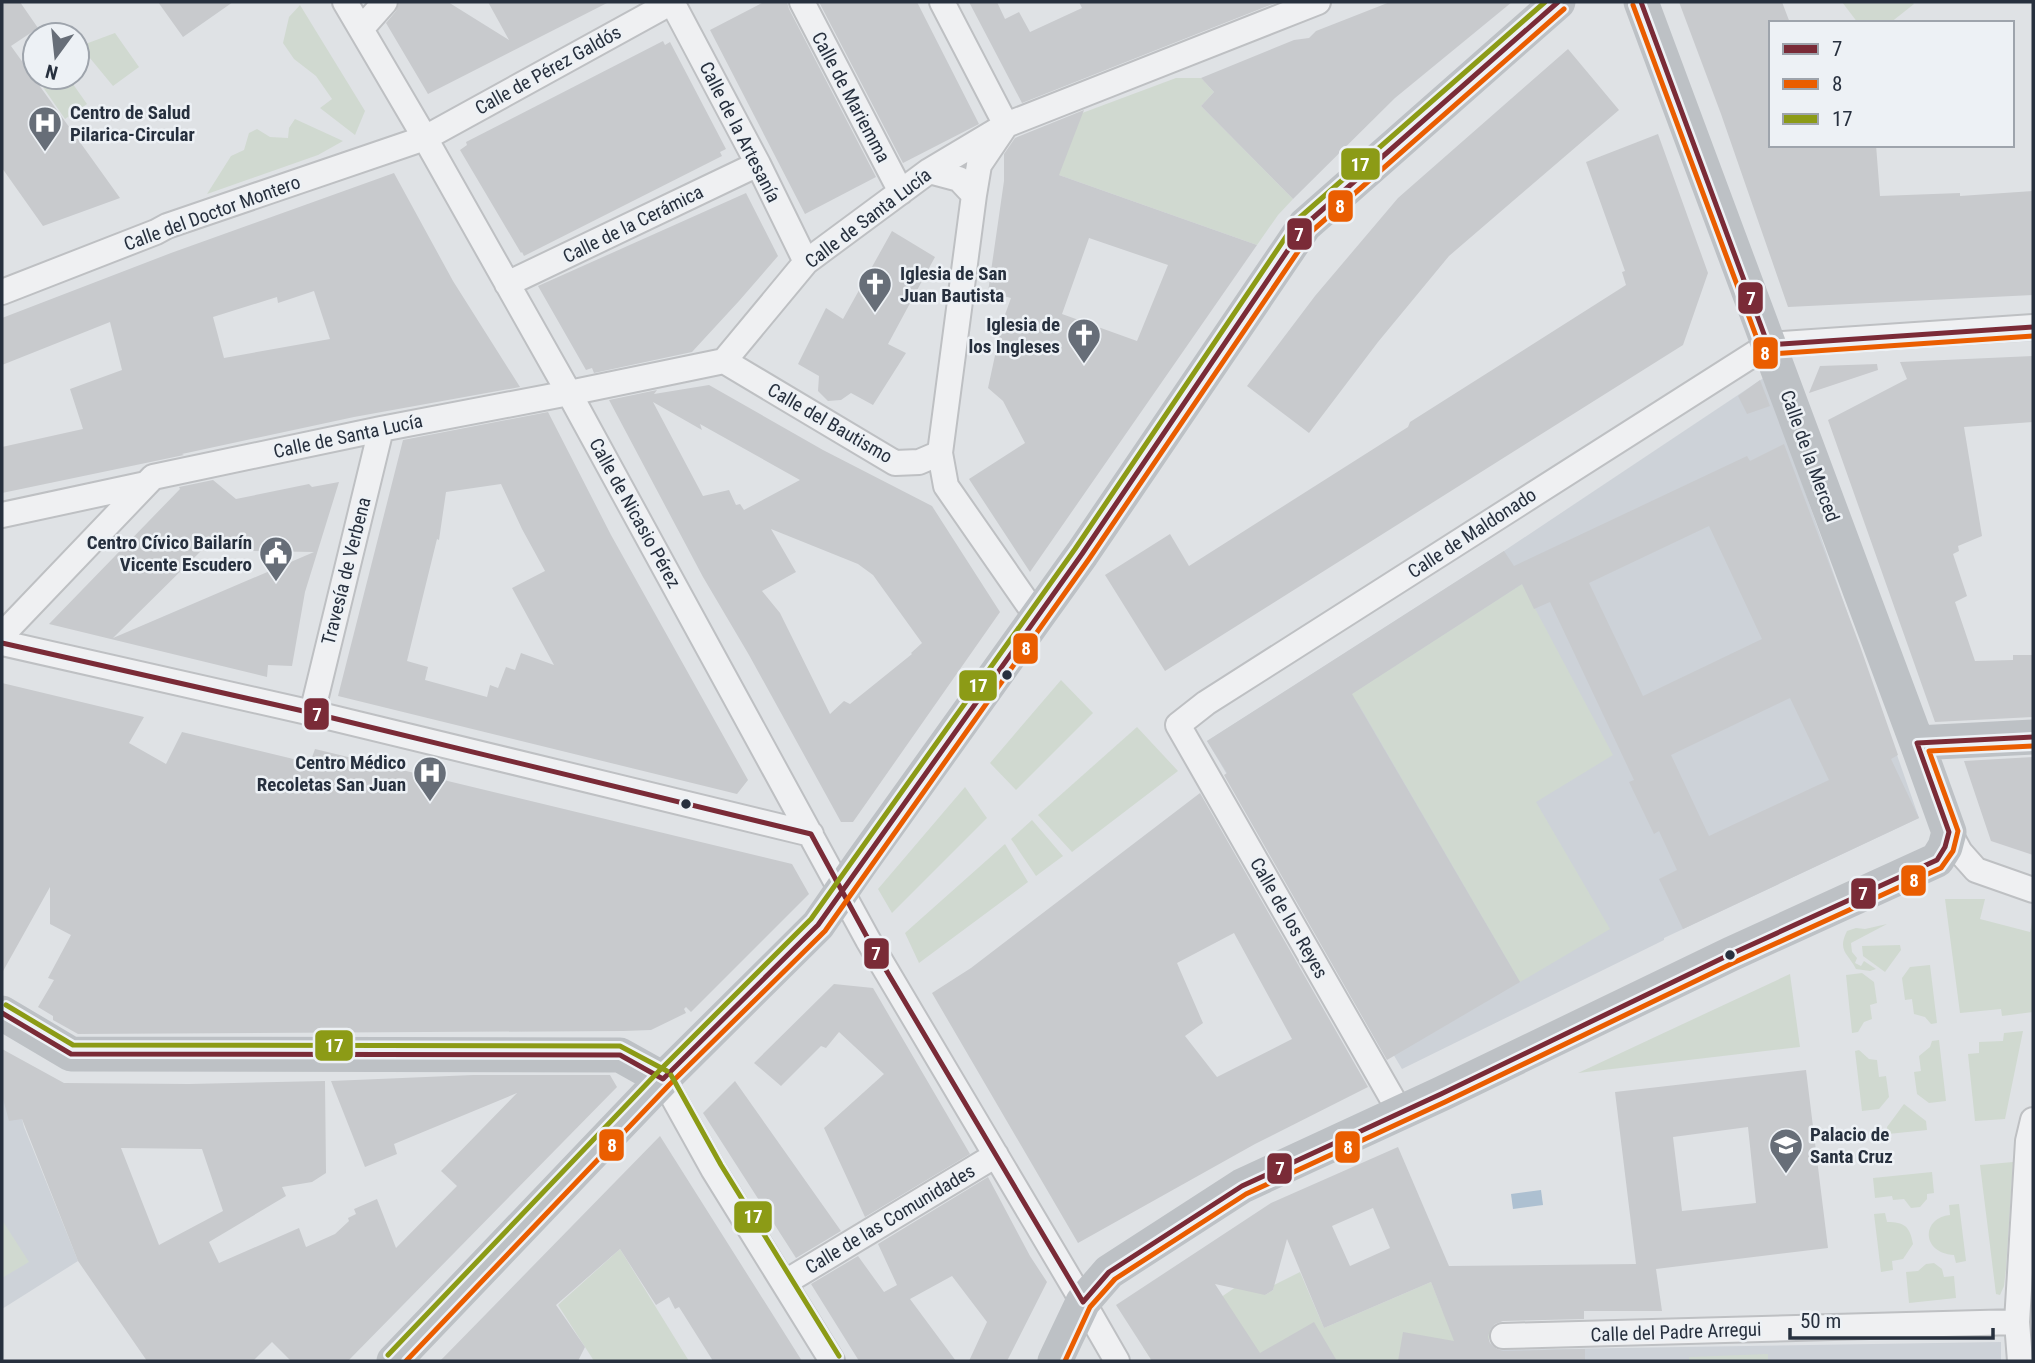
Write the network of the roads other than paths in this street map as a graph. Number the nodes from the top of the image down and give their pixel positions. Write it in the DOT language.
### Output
graph roads {
  1 [pos="345,2"];
  2 [pos="385,2"];
  3 [pos="672,2"];
  4 [pos="802,2"];
  5 [pos="942,2"];
  6 [pos="1318,2"];
  7 [pos="1558,2"];
  8 [pos="1641,2"];
  9 [pos="361,29"];
  10 [pos="1006,125"];
  11 [pos="425,138"];
  12 [pos="758,164"];
  13 [pos="929,171"];
  14 [pos="901,192"];
  15 [pos="974,195"];
  16 [pos="806,262"];
  17 [pos="507,284"];
  18 [pos="2,292"];
  19 [pos="2033,327"];
  20 [pos="1768,345"];
  21 [pos="724,361"];
  22 [pos="569,393"];
  23 [pos="381,429"];
  24 [pos="940,453"];
  25 [pos="146,484"];
  26 [pos="2,515"];
  27 [pos="1037,617"];
  28 [pos="2,635"];
  29 [pos="2,643"];
  30 [pos="312,713"];
  31 [pos="1178,725"];
  32 [pos="2033,737"];
  33 [pos="1917,743"];
  34 [pos="1949,832"];
  35 [pos="811,834"];
  36 [pos="2033,890"];
  37 [pos="841,891"];
  38 [pos="2,1013"];
  39 [pos="663,1079"];
  40 [pos="1400,1112"];
  41 [pos="2033,1120"];
  42 [pos="996,1155"];
  43 [pos="784,1283"];
  44 [pos="1083,1302"];
  45 [pos="2017,1322"];
  46 [pos="1503,1336"];
  47 [pos="394,1361"];
  48 [pos="832,1361"];
  49 [pos="1055,1361"];
  50 [pos="1117,1361"];
  51 [pos="2020,1361"];
  1 -- 9 [label="street, Calle de Nicasio Pérez"];
  2 -- 9 [label="street"];
  3 -- 11 [label="street, Calle de Pérez Galdós"];
  3 -- 12 [label="street, Calle de la Artesanía"];
  4 -- 14 [label="street, Calle de Mariemma"];
  5 -- 10 [label="street"];
  6 -- 10 [label="street, Calle de Santa Lucía"];
  7 -- 27 [label="street"];
  8 -- 20 [label="street, Calle de la Merced"];
  9 -- 11 [label="street, Calle de Nicasio Pérez"];
  10 -- 13 [label="street, Calle de Santa Lucía"];
  10 -- 15 [label="street"];
  11 -- 17 [label="street, Calle de Nicasio Pérez"];
  11 -- 18 [label="street, Calle del Doctor Montero"];
  12 -- 16 [label="street, Calle de la Artesanía"];
  12 -- 17 [label="street, Calle de la Cerámica"];
  13 -- 14 [label="street, Calle de Santa Lucía"];
  13 -- 15 [label="street"];
  14 -- 16 [label="street, Calle de Santa Lucía"];
  15 -- 24 [label="street"];
  16 -- 21 [label="street, Calle de Santa Lucía"];
  17 -- 22 [label="street, Calle de Nicasio Pérez"];
  19 -- 20 [label="street"];
  20 -- 31 [label="street, Calle de Maldonado"];
  20 -- 33 [label="street, Calle de la Merced"];
  21 -- 22 [label="street, Calle de Santa Lucía"];
  21 -- 24 [label="street, Calle del Bautismo"];
  22 -- 23 [label="street, Calle de Santa Lucía"];
  22 -- 35 [label="street, Calle de Nicasio Pérez"];
  23 -- 25 [label="street, Calle de Santa Lucía"];
  23 -- 30 [label="street, Travesía de Verbena"];
  24 -- 27 [label="street"];
  25 -- 26 [label="street, Calle de Santa Lucía"];
  25 -- 28 [label="street, Calle de Santa Lucía"];
  27 -- 37 [label="street"];
  29 -- 30 [label="street"];
  30 -- 35 [label="street"];
  31 -- 40 [label="street, Calle de los Reyes"];
  32 -- 33 [label="street"];
  33 -- 34 [label="street, Calle de la Merced"];
  34 -- 36 [label="street"];
  34 -- 40 [label="street"];
  35 -- 37 [label="street, Calle de Nicasio Pérez"];
  37 -- 39 [label="street"];
  37 -- 42 [label="street, Calle de Nicasio Pérez"];
  38 -- 39 [label="street"];
  39 -- 43 [label="street"];
  39 -- 47 [label="street"];
  40 -- 44 [label="street"];
  41 -- 45 [label="street"];
  42 -- 43 [label="street, Calle de las Comunidades"];
  42 -- 44 [label="street, Calle de Nicasio Pérez"];
  43 -- 48 [label="street"];
  44 -- 49 [label="street"];
  44 -- 50 [label="street, Calle de Nicasio Pérez"];
  45 -- 46 [label="street, Calle del Padre Arregui"];
  45 -- 51 [label="street"];
}
